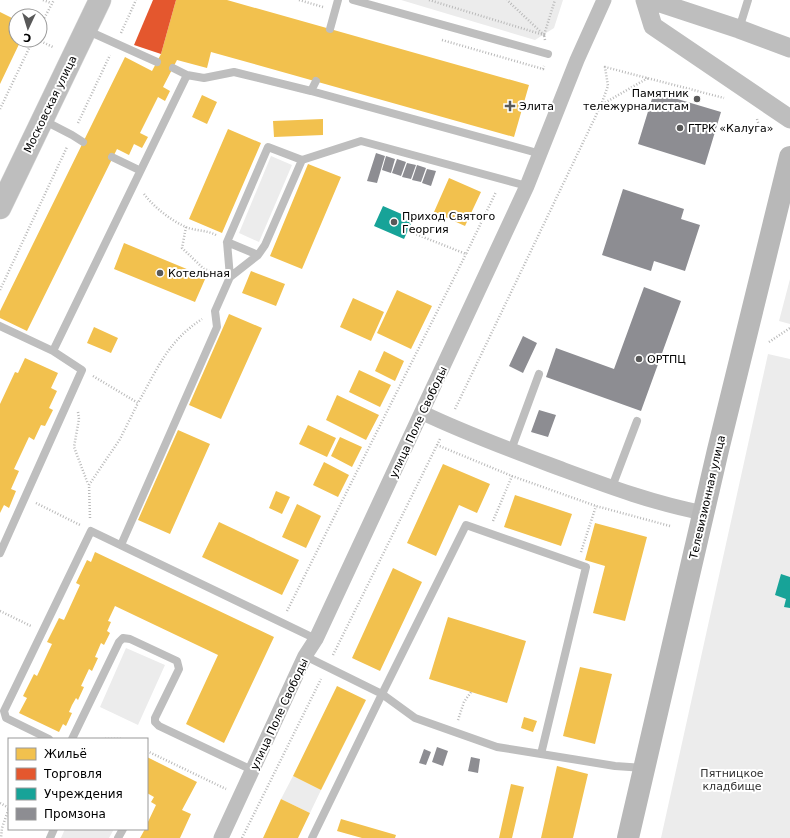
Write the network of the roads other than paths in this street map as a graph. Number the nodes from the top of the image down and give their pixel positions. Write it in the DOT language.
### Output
graph roads {
  1 [pos="99,0"];
  2 [pos="338,0"];
  3 [pos="353,0"];
  4 [pos="604,0"];
  5 [pos="645,0"];
  6 [pos="651,0"];
  7 [pos="748,0"];
  8 [pos="330,29"];
  9 [pos="739,29"];
  10 [pos="85,30"];
  11 [pos="790,48"];
  12 [pos="548,54"];
  13 [pos="157,62"];
  14 [pos="173,68"];
  15 [pos="187,75"];
  16 [pos="316,81"];
  17 [pos="311,91"];
  18 [pos="790,119"];
  19 [pos="42,120"];
  20 [pos="82,142"];
  21 [pos="541,154"];
  22 [pos="112,157"];
  23 [pos="790,157"];
  24 [pos="302,160"];
  25 [pos="140,170"];
  26 [pos="527,186"];
  27 [pos="0,208"];
  28 [pos="227,242"];
  29 [pos="258,256"];
  30 [pos="230,277"];
  31 [pos="0,326"];
  32 [pos="53,351"];
  33 [pos="539,374"];
  34 [pos="423,413"];
  35 [pos="637,421"];
  36 [pos="511,450"];
  37 [pos="612,487"];
  38 [pos="704,513"];
  39 [pos="121,545"];
  40 [pos="0,553"];
  41 [pos="316,639"];
  42 [pos="305,656"];
  43 [pos="382,694"];
  44 [pos="47,738"];
  45 [pos="72,738"];
  46 [pos="541,754"];
  47 [pos="645,768"];
  48 [pos="252,770"];
  49 [pos="221,838"];
  50 [pos="312,838"];
  51 [pos="628,838"];
  1 -- 10 [label="main road, Московская улица"];
  2 -- 8 [label="lane"];
  3 -- 12 [label="lane"];
  4 -- 21 [label="street, улица Поле Свободы"];
  5 -- 18 [label="street"];
  6 -- 9 [label="street"];
  7 -- 9 [label="lane"];
  9 -- 11 [label="street"];
  10 -- 13 [label="lane"];
  10 -- 19 [label="main road, Московская улица"];
  14 -- 15 [label="lane"];
  15 -- 17 [label="lane"];
  15 -- 25 [label="lane"];
  16 -- 17 [label="lane"];
  17 -- 21 [label="lane"];
  19 -- 20 [label="lane"];
  19 -- 27 [label="main road, Московская улица"];
  21 -- 26 [label="street, улица Поле Свободы"];
  22 -- 25 [label="lane"];
  23 -- 38 [label="main road, Телевизионная улица"];
  24 -- 26 [label="lane"];
  24 -- 28 [label="lane"];
  24 -- 29 [label="lane"];
  25 -- 32 [label="lane"];
  26 -- 34 [label="street, улица Поле Свободы"];
  28 -- 29 [label="lane"];
  28 -- 30 [label="lane"];
  29 -- 30 [label="lane"];
  30 -- 39 [label="lane"];
  31 -- 32 [label="lane"];
  32 -- 40 [label="lane"];
  33 -- 36 [label="lane"];
  34 -- 36 [label="street"];
  34 -- 41 [label="street, улица Поле Свободы"];
  35 -- 37 [label="lane"];
  36 -- 37 [label="street"];
  37 -- 38 [label="street"];
  38 -- 47 [label="main road, Телевизионная улица"];
  39 -- 41 [label="lane"];
  39 -- 44 [label="lane"];
  41 -- 42 [label="street, улица Поле Свободы"];
  42 -- 43 [label="lane"];
  42 -- 48 [label="street, улица Поле Свободы"];
  43 -- 46 [label="lane"];
  43 -- 46 [label="lane"];
  43 -- 50 [label="lane"];
  45 -- 48 [label="lane"];
  46 -- 47 [label="lane"];
  47 -- 51 [label="main road, Телевизионная улица"];
  48 -- 49 [label="street, улица Поле Свободы"];
}
